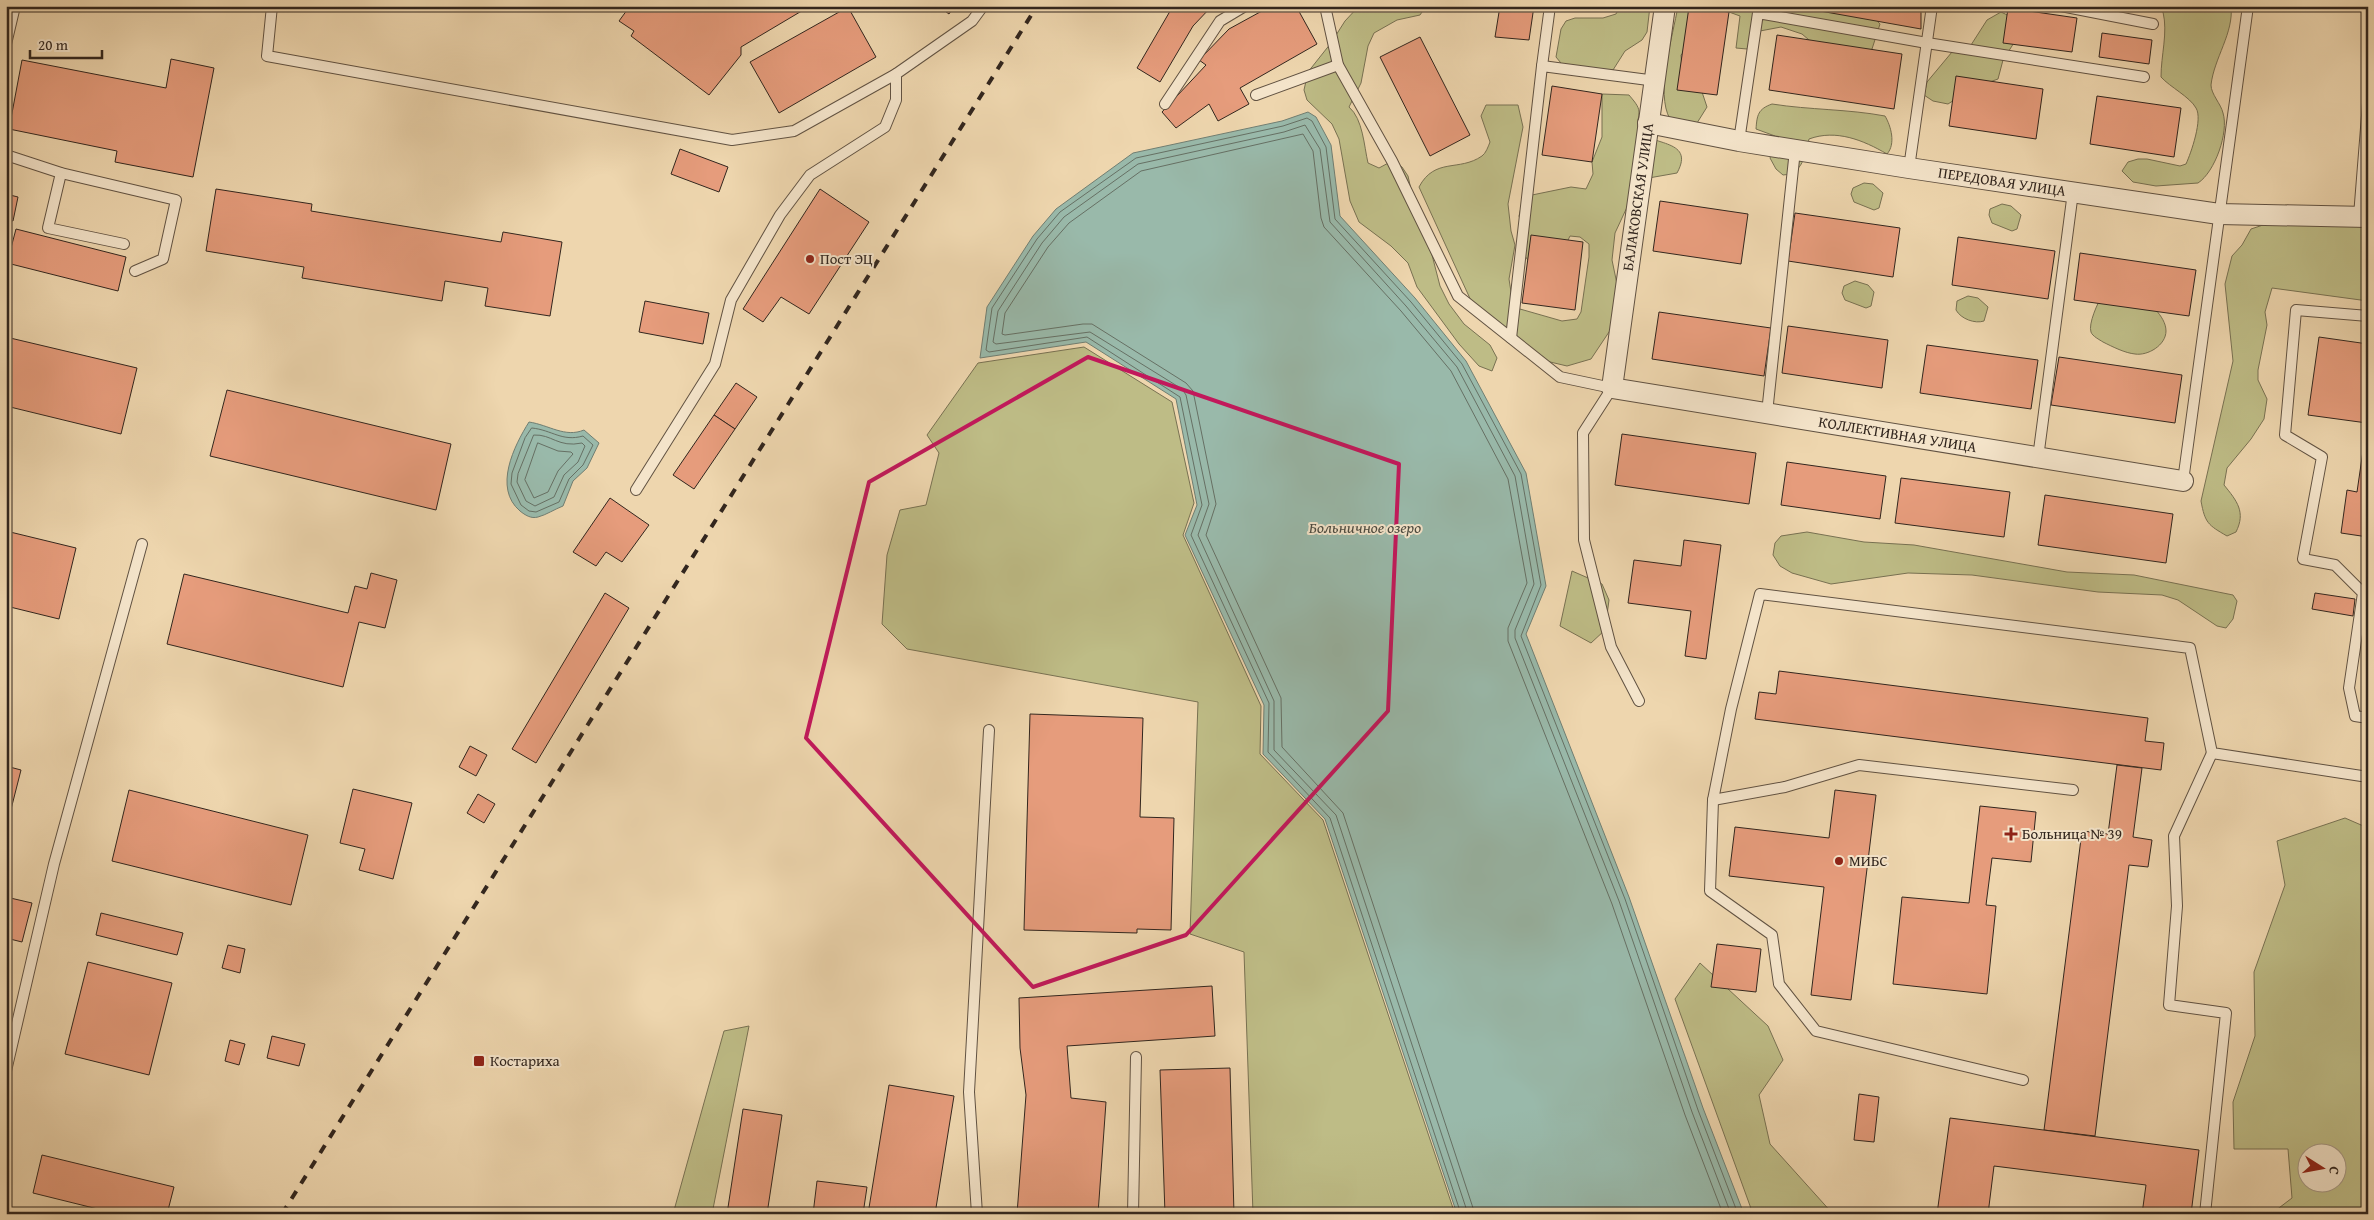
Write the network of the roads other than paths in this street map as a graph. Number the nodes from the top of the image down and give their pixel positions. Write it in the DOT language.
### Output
graph roads {
  1 [pos="16,6"];
  2 [pos="272,6"];
  3 [pos="983,6"];
  4 [pos="1245,6"];
  5 [pos="1325,6"];
  6 [pos="1550,6"];
  7 [pos="1665,6"];
  8 [pos="1932,6"];
  9 [pos="2061,6"];
  10 [pos="2248,6"];
  11 [pos="2153,24"];
  12 [pos="1927,43"];
  13 [pos="6,44"];
  14 [pos="1338,64"];
  15 [pos="1542,66"];
  16 [pos="896,74"];
  17 [pos="2144,77"];
  18 [pos="1656,82"];
  19 [pos="1256,95"];
  20 [pos="2368,103"];
  21 [pos="1165,104"];
  22 [pos="1648,123"];
  23 [pos="1739,141"];
  24 [pos="1794,150"];
  25 [pos="6,155"];
  26 [pos="1909,168"];
  27 [pos="60,173"];
  28 [pos="2073,192"];
  29 [pos="2219,214"];
  30 [pos="2363,216"];
  31 [pos="124,244"];
  32 [pos="135,271"];
  33 [pos="2368,316"];
  34 [pos="1511,338"];
  35 [pos="1612,388"];
  36 [pos="1767,413"];
  37 [pos="2038,458"];
  38 [pos="2183,481"];
  39 [pos="636,490"];
  40 [pos="142,544"];
  41 [pos="1639,701"];
  42 [pos="2368,718"];
  43 [pos="989,730"];
  44 [pos="2212,753"];
  45 [pos="2368,777"];
  46 [pos="2073,790"];
  47 [pos="1713,800"];
  48 [pos="11,1031"];
  49 [pos="1136,1058"];
  50 [pos="6,1070"];
  51 [pos="2023,1080"];
  52 [pos="977,1214"];
  53 [pos="1133,1214"];
  54 [pos="2205,1214"];
  1 -- 13 [label="lane"];
  2 -- 16 [label="lane"];
  3 -- 16 [label="lane"];
  4 -- 21 [label="lane"];
  5 -- 14 [label="lane"];
  6 -- 15 [label="lane"];
  7 -- 18 [label="street, БАЛАКОВСКАЯ УЛИЦА"];
  8 -- 12 [label="lane"];
  9 -- 11 [label="lane"];
  10 -- 29 [label="lane"];
  12 -- 17 [label="lane"];
  12 -- 23 [label="lane"];
  12 -- 26 [label="lane"];
  14 -- 19 [label="lane"];
  14 -- 34 [label="lane"];
  15 -- 18 [label="lane"];
  15 -- 34 [label="lane"];
  16 -- 39 [label="lane"];
  18 -- 22 [label="street, БАЛАКОВСКАЯ УЛИЦА"];
  20 -- 30 [label="lane"];
  22 -- 23 [label="street, ПЕРЕДОВАЯ УЛИЦА"];
  22 -- 35 [label="street, БАЛАКОВСКАЯ УЛИЦА"];
  23 -- 24 [label="street, ПЕРЕДОВАЯ УЛИЦА"];
  24 -- 26 [label="street, ПЕРЕДОВАЯ УЛИЦА"];
  24 -- 36 [label="lane"];
  25 -- 27 [label="lane"];
  26 -- 28 [label="street, ПЕРЕДОВАЯ УЛИЦА"];
  27 -- 31 [label="lane"];
  27 -- 32 [label="lane"];
  28 -- 29 [label="street, ПЕРЕДОВАЯ УЛИЦА"];
  28 -- 37 [label="lane"];
  29 -- 30 [label="street, ПЕРЕДОВАЯ УЛИЦА"];
  29 -- 38 [label="lane"];
  33 -- 42 [label="lane"];
  34 -- 35 [label="lane"];
  35 -- 36 [label="street, КОЛЛЕКТИВНАЯ УЛИЦА"];
  35 -- 41 [label="lane"];
  36 -- 37 [label="street, КОЛЛЕКТИВНАЯ УЛИЦА"];
  37 -- 38 [label="street, КОЛЛЕКТИВНАЯ УЛИЦА"];
  40 -- 48 [label="lane"];
  43 -- 52 [label="lane"];
  44 -- 45 [label="lane"];
  44 -- 47 [label="lane"];
  44 -- 54 [label="lane"];
  46 -- 47 [label="lane"];
  47 -- 51 [label="lane"];
  48 -- 50 [label="lane"];
  49 -- 53 [label="lane"];
}
